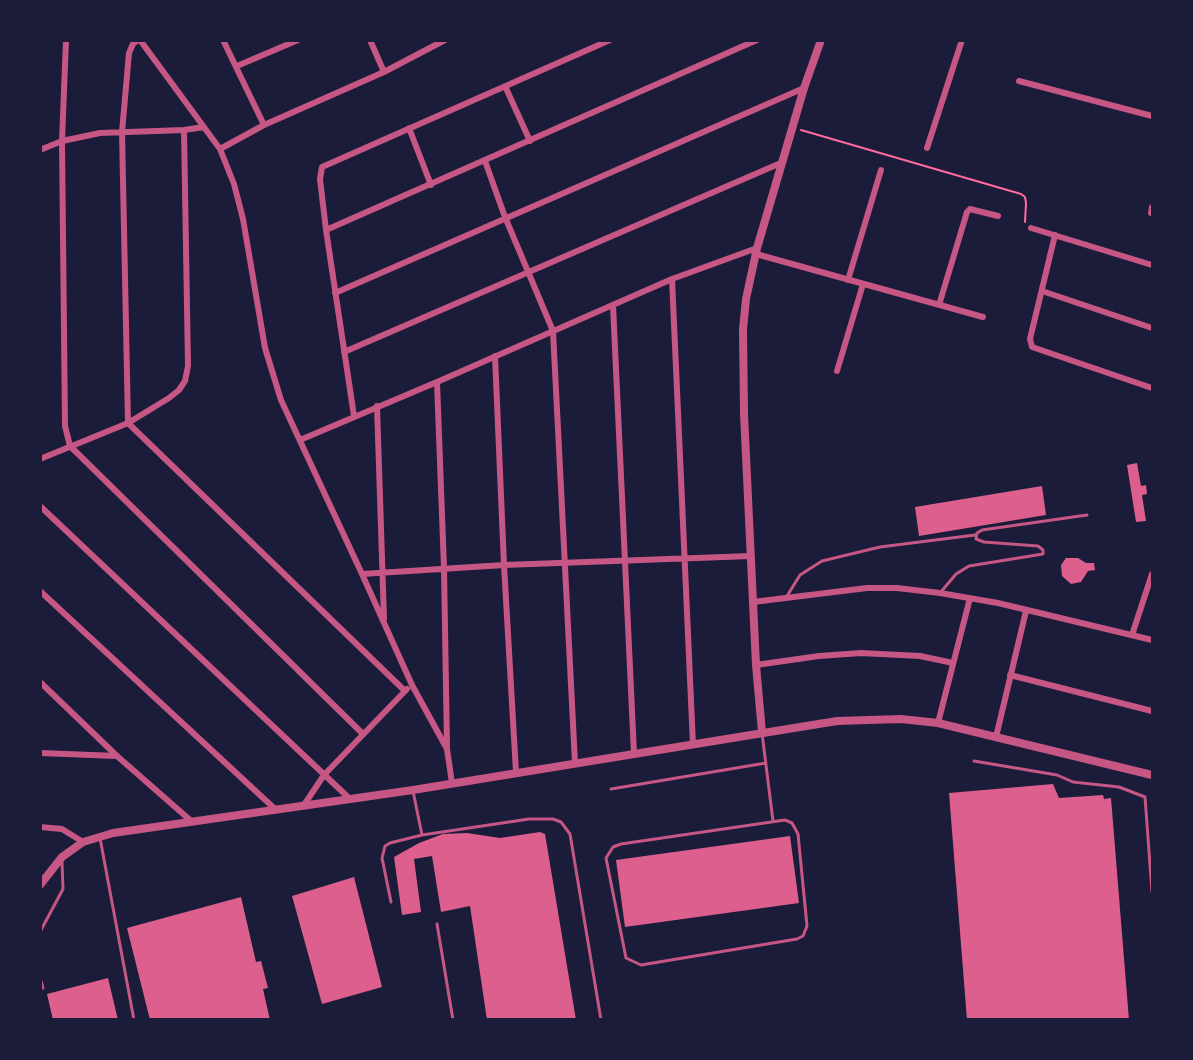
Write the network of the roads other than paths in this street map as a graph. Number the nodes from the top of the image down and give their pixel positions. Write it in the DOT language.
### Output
graph roads {
  1 [pos="66,40"];
  2 [pos="139,40"];
  3 [pos="224,40"];
  4 [pos="298,40"];
  5 [pos="370,40"];
  6 [pos="610,40"];
  7 [pos="757,40"];
  8 [pos="821,40"];
  9 [pos="962,40"];
  10 [pos="441,41"];
  11 [pos="237,66"];
  12 [pos="384,72"];
  13 [pos="1019,81"];
  14 [pos="505,86"];
  15 [pos="804,88"];
  16 [pos="1152,116"];
  17 [pos="264,125"];
  18 [pos="204,127"];
  19 [pos="409,128"];
  20 [pos="184,130"];
  21 [pos="122,132"];
  22 [pos="62,141"];
  23 [pos="530,141"];
  24 [pos="220,148"];
  25 [pos="927,148"];
  26 [pos="40,150"];
  27 [pos="485,161"];
  28 [pos="783,162"];
  29 [pos="881,170"];
  30 [pos="431,185"];
  31 [pos="998,216"];
  32 [pos="505,217"];
  33 [pos="1031,228"];
  34 [pos="326,230"];
  35 [pos="1055,235"];
  36 [pos="757,251"];
  37 [pos="1152,265"];
  38 [pos="529,272"];
  39 [pos="672,279"];
  40 [pos="848,280"];
  41 [pos="863,284"];
  42 [pos="1042,291"];
  43 [pos="335,293"];
  44 [pos="613,305"];
  45 [pos="939,305"];
  46 [pos="983,317"];
  47 [pos="1152,328"];
  48 [pos="553,330"];
  49 [pos="344,352"];
  50 [pos="495,356"];
  51 [pos="837,371"];
  52 [pos="437,382"];
  53 [pos="1152,388"];
  54 [pos="377,406"];
  55 [pos="354,416"];
  56 [pos="128,423"];
  57 [pos="300,440"];
  58 [pos="70,446"];
  59 [pos="40,459"];
  60 [pos="40,506"];
  61 [pos="1087,515"];
  62 [pos="975,536"];
  63 [pos="751,556"];
  64 [pos="684,557"];
  65 [pos="626,560"];
  66 [pos="566,562"];
  67 [pos="504,565"];
  68 [pos="444,568"];
  69 [pos="384,571"];
  70 [pos="362,574"];
  71 [pos="1152,574"];
  72 [pos="40,591"];
  73 [pos="940,593"];
  74 [pos="786,598"];
  75 [pos="970,598"];
  76 [pos="753,602"];
  77 [pos="1026,611"];
  78 [pos="384,622"];
  79 [pos="1132,635"];
  80 [pos="1152,640"];
  81 [pos="953,663"];
  82 [pos="756,665"];
  83 [pos="1010,675"];
  84 [pos="40,682"];
  85 [pos="412,685"];
  86 [pos="405,691"];
  87 [pos="1152,711"];
  88 [pos="938,723"];
  89 [pos="762,732"];
  90 [pos="363,734"];
  91 [pos="996,737"];
  92 [pos="693,745"];
  93 [pos="447,748"];
  94 [pos="40,753"];
  95 [pos="634,754"];
  96 [pos="117,756"];
  97 [pos="974,761"];
  98 [pos="575,763"];
  99 [pos="766,764"];
  100 [pos="516,772"];
  101 [pos="324,775"];
  102 [pos="1152,776"];
  103 [pos="452,783"];
  104 [pos="611,789"];
  105 [pos="413,790"];
  106 [pos="350,799"];
  107 [pos="304,805"];
  108 [pos="275,809"];
  109 [pos="190,820"];
  110 [pos="773,821"];
  111 [pos="40,827"];
  112 [pos="422,835"];
  113 [pos="100,837"];
  114 [pos="83,842"];
  115 [pos="62,857"];
  116 [pos="40,885"];
  117 [pos="1152,892"];
  118 [pos="391,902"];
  119 [pos="437,924"];
  120 [pos="40,932"];
  121 [pos="40,978"];
  122 [pos="43,988"];
  123 [pos="134,1020"];
  124 [pos="453,1020"];
  125 [pos="601,1020"];
  1 -- 22 [label="street"];
  2 -- 18 [label="street"];
  2 -- 21 [label="street"];
  3 -- 11 [label="street"];
  4 -- 11 [label="street"];
  5 -- 12 [label="street"];
  6 -- 14 [label="street"];
  7 -- 23 [label="street"];
  8 -- 15 [label="street"];
  9 -- 25 [label="street"];
  10 -- 12 [label="street"];
  11 -- 17 [label="street"];
  12 -- 17 [label="street"];
  13 -- 16 [label="street"];
  14 -- 19 [label="street"];
  14 -- 23 [label="street"];
  15 -- 28 [label="street"];
  15 -- 32 [label="street"];
  17 -- 24 [label="street"];
  18 -- 20 [label="street"];
  18 -- 24 [label="street"];
  19 -- 30 [label="street"];
  19 -- 34 [label="street"];
  20 -- 21 [label="street"];
  20 -- 56 [label="street"];
  21 -- 22 [label="street"];
  21 -- 56 [label="street"];
  22 -- 26 [label="street"];
  22 -- 58 [label="street"];
  23 -- 27 [label="street"];
  24 -- 57 [label="street"];
  27 -- 30 [label="street"];
  27 -- 32 [label="street"];
  28 -- 36 [label="street"];
  28 -- 38 [label="street"];
  29 -- 40 [label="street"];
  30 -- 34 [label="street"];
  31 -- 45 [label="street"];
  32 -- 38 [label="street"];
  32 -- 43 [label="street"];
  33 -- 35 [label="street"];
  34 -- 43 [label="street"];
  35 -- 37 [label="street"];
  35 -- 42 [label="street"];
  36 -- 39 [label="street"];
  36 -- 40 [label="street"];
  36 -- 63 [label="street"];
  38 -- 48 [label="street"];
  38 -- 49 [label="street"];
  39 -- 44 [label="street"];
  39 -- 64 [label="street"];
  40 -- 41 [label="street"];
  41 -- 45 [label="street"];
  41 -- 51 [label="street"];
  42 -- 47 [label="street"];
  42 -- 53 [label="street"];
  43 -- 49 [label="street"];
  44 -- 48 [label="street"];
  44 -- 65 [label="street"];
  45 -- 46 [label="street"];
  48 -- 50 [label="street"];
  48 -- 66 [label="street"];
  49 -- 55 [label="street"];
  50 -- 52 [label="street"];
  50 -- 67 [label="street"];
  52 -- 54 [label="street"];
  52 -- 68 [label="street"];
  54 -- 55 [label="street"];
  54 -- 69 [label="street"];
  55 -- 57 [label="street"];
  56 -- 58 [label="street"];
  56 -- 86 [label="street"];
  57 -- 70 [label="street"];
  58 -- 59 [label="street"];
  58 -- 90 [label="street"];
  60 -- 101 [label="street"];
  61 -- 62 [label="lane"];
  62 -- 73 [label="lane"];
  62 -- 74 [label="lane"];
  63 -- 64 [label="street"];
  63 -- 76 [label="street"];
  64 -- 65 [label="street"];
  64 -- 92 [label="street"];
  65 -- 66 [label="street"];
  65 -- 95 [label="street"];
  66 -- 67 [label="street"];
  66 -- 98 [label="street"];
  67 -- 68 [label="street"];
  67 -- 100 [label="street"];
  68 -- 69 [label="street"];
  68 -- 93 [label="street"];
  69 -- 70 [label="street"];
  69 -- 78 [label="street"];
  70 -- 78 [label="street"];
  71 -- 79 [label="street"];
  72 -- 108 [label="street"];
  73 -- 74 [label="street"];
  73 -- 75 [label="street"];
  74 -- 76 [label="street"];
  75 -- 77 [label="street"];
  75 -- 81 [label="street"];
  76 -- 82 [label="street"];
  77 -- 79 [label="street"];
  77 -- 83 [label="street"];
  78 -- 85 [label="street"];
  79 -- 80 [label="street"];
  81 -- 82 [label="street"];
  81 -- 88 [label="street"];
  82 -- 89 [label="street"];
  83 -- 87 [label="street"];
  83 -- 91 [label="street"];
  84 -- 96 [label="street"];
  85 -- 86 [label="street"];
  85 -- 93 [label="street"];
  86 -- 90 [label="street"];
  88 -- 89 [label="street"];
  88 -- 91 [label="street"];
  89 -- 92 [label="street"];
  89 -- 99 [label="lane"];
  90 -- 101 [label="street"];
  91 -- 102 [label="street"];
  92 -- 95 [label="street"];
  93 -- 103 [label="street"];
  94 -- 96 [label="street"];
  95 -- 98 [label="street"];
  96 -- 109 [label="street"];
  97 -- 117 [label="lane"];
  98 -- 100 [label="street"];
  99 -- 104 [label="lane"];
  99 -- 110 [label="lane"];
  100 -- 103 [label="street"];
  101 -- 106 [label="street"];
  101 -- 107 [label="street"];
  103 -- 105 [label="street"];
  105 -- 106 [label="street"];
  105 -- 112 [label="lane"];
  106 -- 107 [label="street"];
  107 -- 108 [label="street"];
  108 -- 109 [label="street"];
  109 -- 113 [label="street"];
  110 -- 110 [label="lane"];
  111 -- 114 [label="street"];
  112 -- 118 [label="lane"];
  112 -- 125 [label="lane"];
  113 -- 114 [label="street"];
  113 -- 123 [label="lane"];
  114 -- 115 [label="street"];
  115 -- 116 [label="street"];
  115 -- 120 [label="lane"];
  119 -- 124 [label="lane"];
  121 -- 122 [label="lane"];
}
